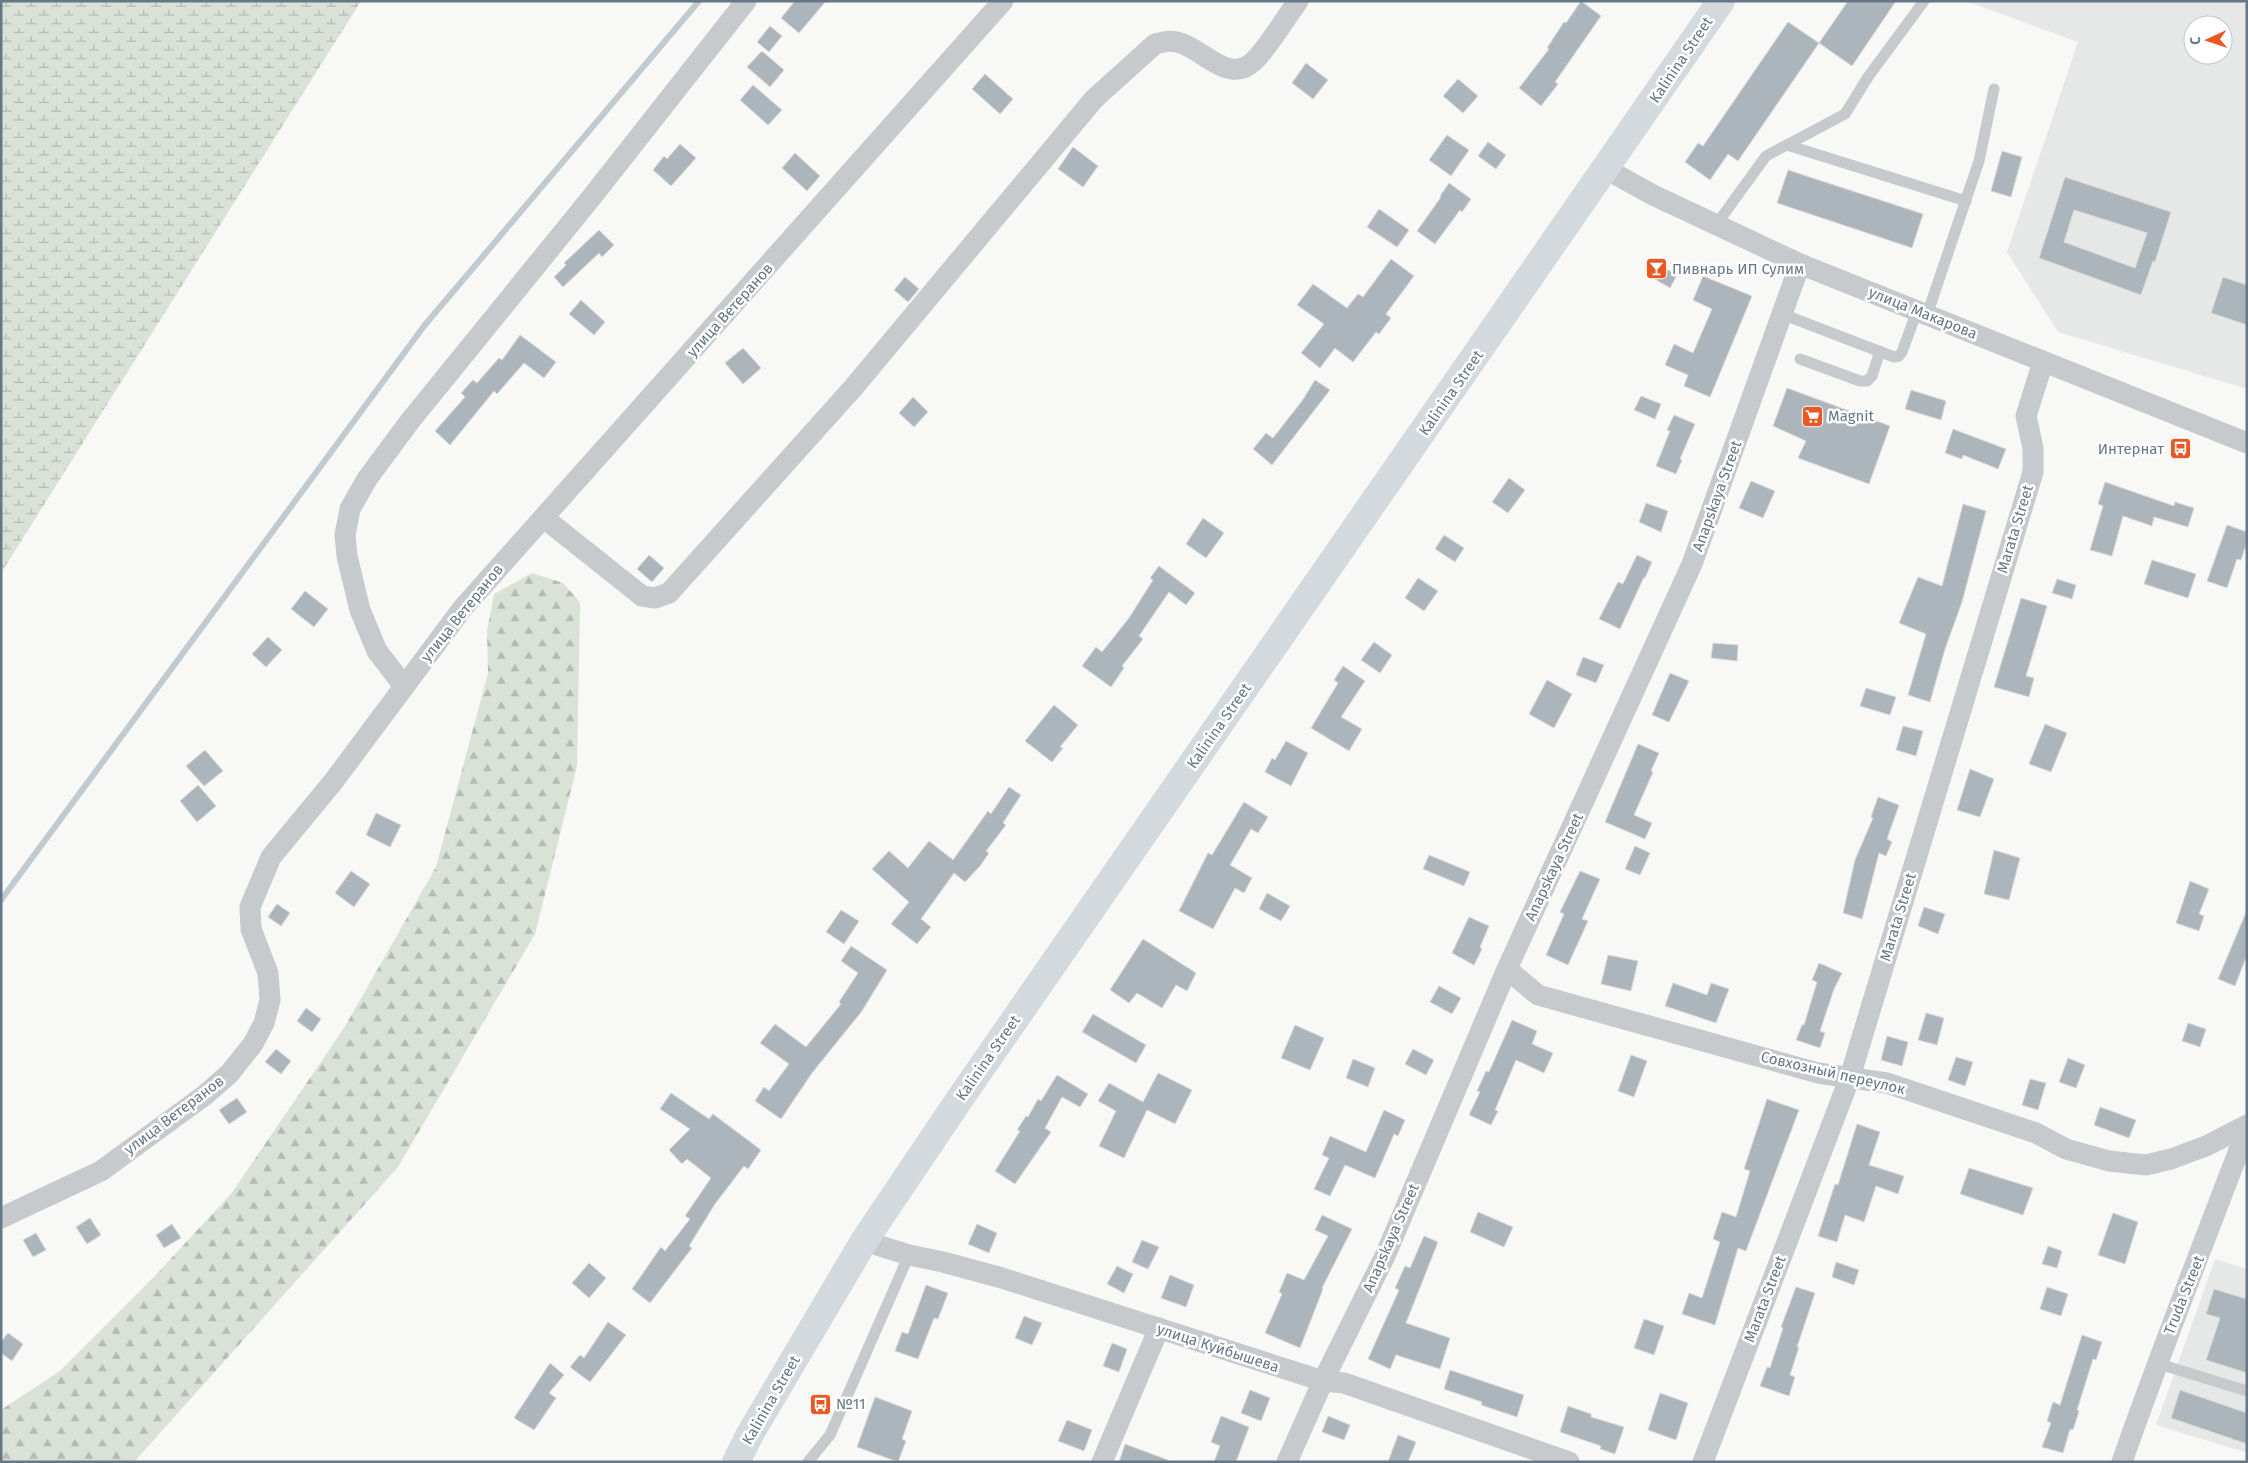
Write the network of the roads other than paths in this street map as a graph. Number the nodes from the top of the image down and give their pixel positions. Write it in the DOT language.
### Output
graph roads {
  1 [pos="746,1"];
  2 [pos="1003,1"];
  3 [pos="1298,1"];
  4 [pos="1721,1"];
  5 [pos="1924,1"];
  6 [pos="1994,89"];
  7 [pos="1787,145"];
  8 [pos="1606,170"];
  9 [pos="1966,201"];
  10 [pos="1716,225"];
  11 [pos="1800,264"];
  12 [pos="1922,313"];
  13 [pos="1782,314"];
  14 [pos="1880,351"];
  15 [pos="1800,359"];
  16 [pos="2042,362"];
  17 [pos="2247,443"];
  18 [pos="544,518"];
  19 [pos="404,686"];
  20 [pos="1507,969"];
  21 [pos="1850,1078"];
  22 [pos="2247,1127"];
  23 [pos="1,1218"];
  24 [pos="864,1241"];
  25 [pos="909,1255"];
  26 [pos="1159,1328"];
  27 [pos="2156,1363"];
  28 [pos="1323,1381"];
  29 [pos="2247,1391"];
  30 [pos="1530,1455"];
  31 [pos="736,1462"];
  32 [pos="808,1462"];
  33 [pos="1102,1462"];
  34 [pos="1287,1462"];
  35 [pos="1570,1462"];
  36 [pos="1703,1462"];
  37 [pos="2122,1462"];
  1 -- 19 [label="street"];
  2 -- 18 [label="street, улица Ветеранов"];
  3 -- 18 [label="street"];
  4 -- 8 [label="main road, Kalinina Street"];
  5 -- 7 [label="lane"];
  6 -- 9 [label="lane"];
  7 -- 9 [label="lane"];
  7 -- 10 [label="lane"];
  8 -- 10 [label="street, улица Макарова"];
  8 -- 24 [label="main road, Kalinina Street"];
  9 -- 12 [label="lane"];
  10 -- 11 [label="street, улица Макарова"];
  11 -- 12 [label="street, улица Макарова"];
  11 -- 13 [label="street, Anapskaya Street"];
  12 -- 14 [label="lane"];
  12 -- 16 [label="street, улица Макарова"];
  13 -- 14 [label="lane"];
  13 -- 20 [label="street, Anapskaya Street"];
  14 -- 15 [label="lane"];
  16 -- 17 [label="street, улица Макарова"];
  16 -- 21 [label="street, Marata Street"];
  18 -- 19 [label="street, улица Ветеранов"];
  19 -- 23 [label="street, улица Ветеранов"];
  20 -- 21 [label="street, Совхозный переулок"];
  20 -- 28 [label="street, Anapskaya Street"];
  21 -- 22 [label="street, Совхозный переулок"];
  21 -- 36 [label="street, Marata Street"];
  22 -- 27 [label="street, Truda Street"];
  24 -- 25 [label="street, улица Куйбышева"];
  24 -- 31 [label="main road, Kalinina Street"];
  25 -- 26 [label="street, улица Куйбышева"];
  25 -- 32 [label="lane"];
  26 -- 28 [label="street, улица Куйбышева"];
  26 -- 33 [label="street"];
  27 -- 29 [label="lane"];
  27 -- 37 [label="street, Truda Street"];
  28 -- 30 [label="street, улица Куйбышева"];
  28 -- 34 [label="street, Anapskaya Street"];
  30 -- 35 [label="street, улица Куйбышева"];
}
